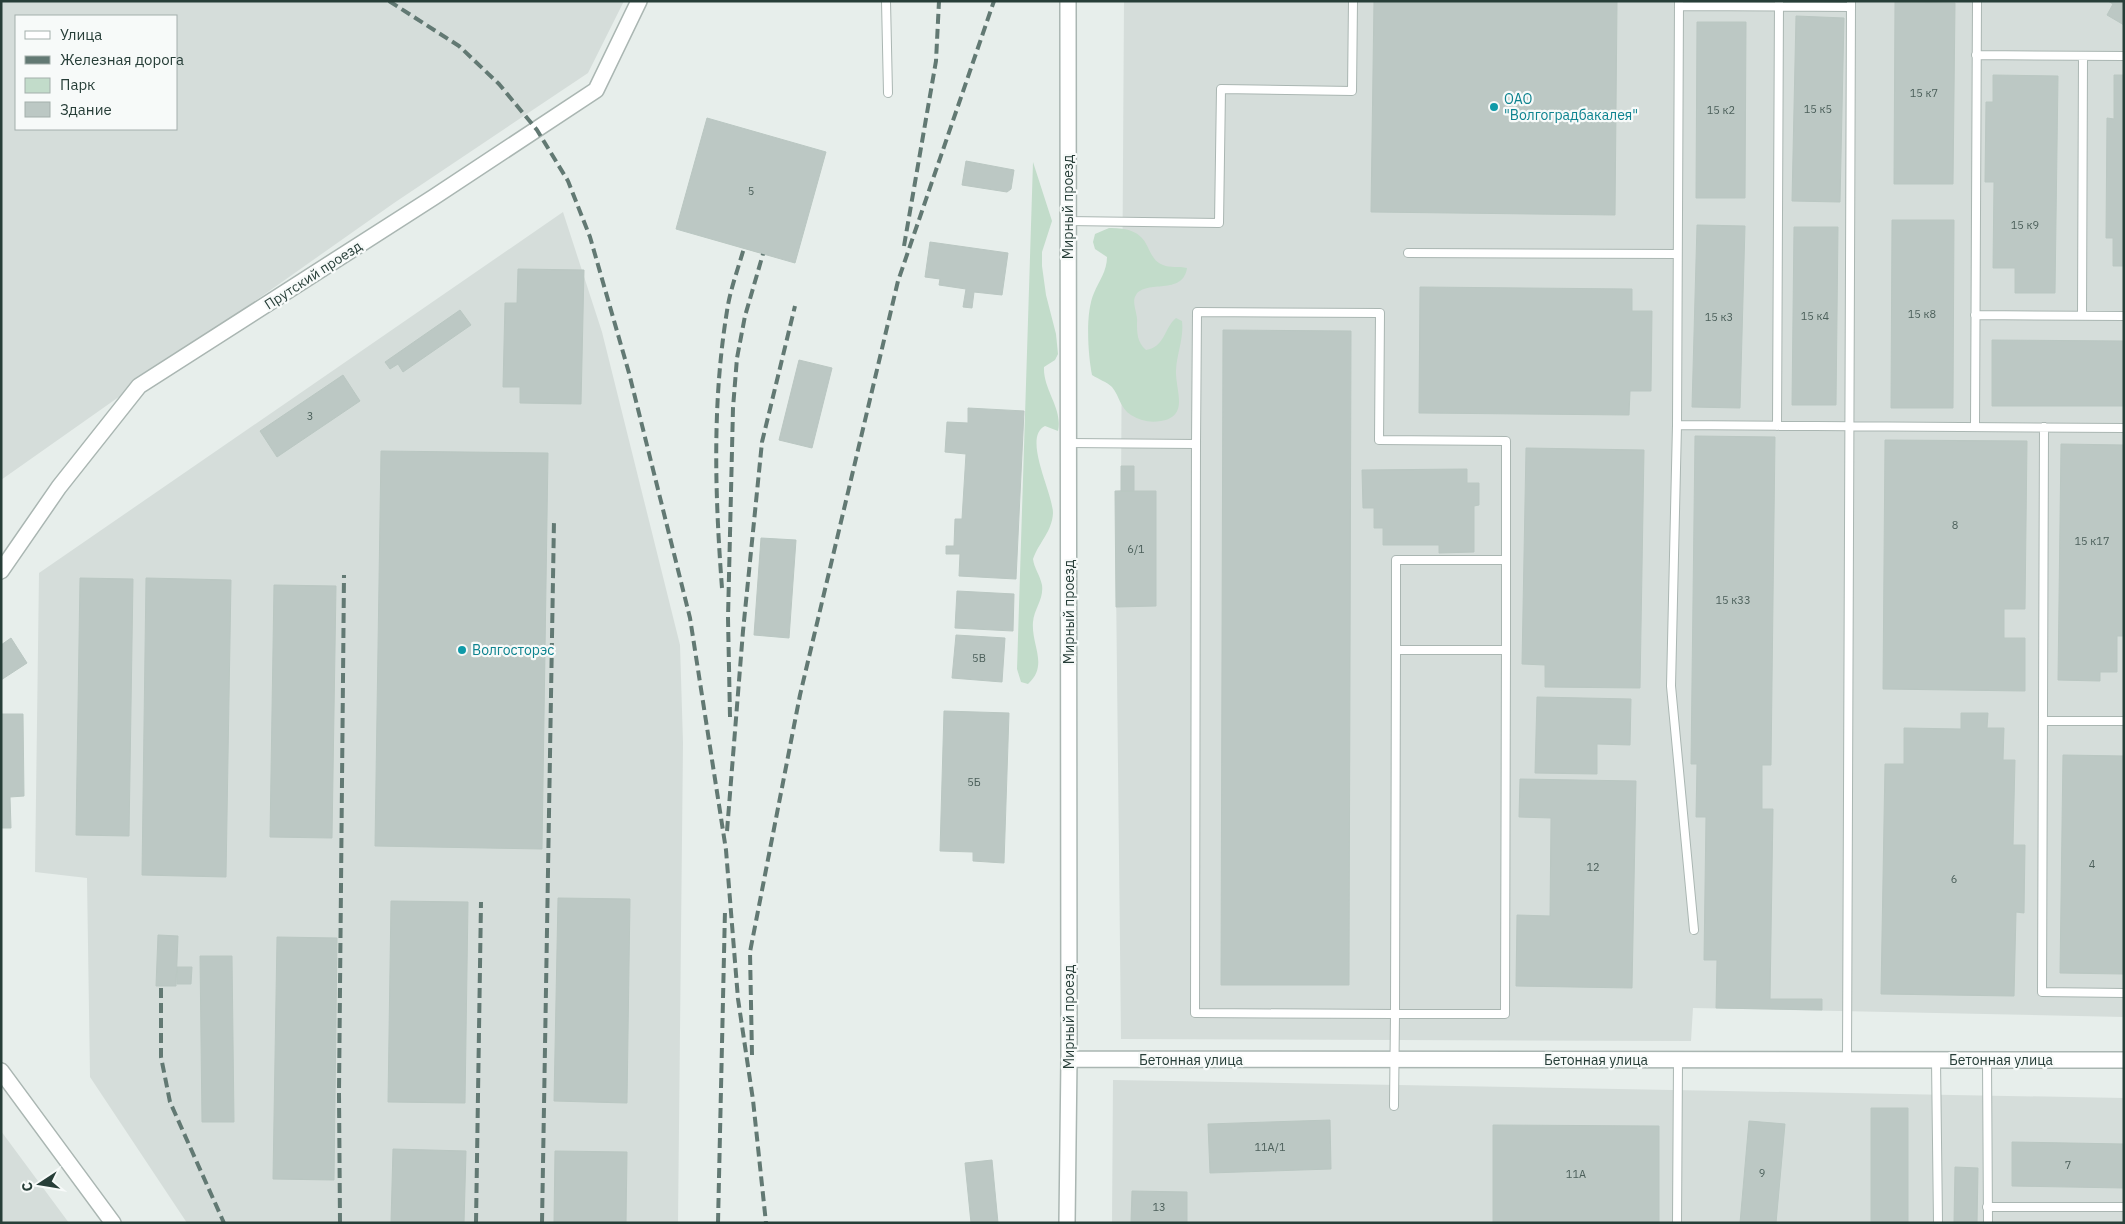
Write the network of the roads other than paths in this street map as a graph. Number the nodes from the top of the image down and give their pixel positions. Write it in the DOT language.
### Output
graph roads {
  1 [pos="640,1"];
  2 [pos="886,1"];
  3 [pos="1068,1"];
  4 [pos="1353,1"];
  5 [pos="1976,1"];
  6 [pos="1678,4"];
  7 [pos="1779,4"];
  8 [pos="1851,4"];
  9 [pos="1976,56"];
  10 [pos="2083,56"];
  11 [pos="2124,56"];
  12 [pos="888,93"];
  13 [pos="1067,221"];
  14 [pos="1408,253"];
  15 [pos="1678,254"];
  16 [pos="1975,315"];
  17 [pos="2082,315"];
  18 [pos="2124,316"];
  19 [pos="1677,425"];
  20 [pos="1777,426"];
  21 [pos="1849,426"];
  22 [pos="1975,427"];
  23 [pos="2044,427"];
  24 [pos="2124,428"];
  25 [pos="1069,443"];
  26 [pos="1196,444"];
  27 [pos="1506,560"];
  28 [pos="1,571"];
  29 [pos="1396,650"];
  30 [pos="1506,650"];
  31 [pos="2043,721"];
  32 [pos="2124,721"];
  33 [pos="1694,930"];
  34 [pos="2124,993"];
  35 [pos="1395,1014"];
  36 [pos="1069,1059"];
  37 [pos="1395,1060"];
  38 [pos="1678,1060"];
  39 [pos="1847,1060"];
  40 [pos="1936,1060"];
  41 [pos="1987,1060"];
  42 [pos="2124,1060"];
  43 [pos="1,1071"];
  44 [pos="1394,1106"];
  45 [pos="1988,1207"];
  46 [pos="2124,1207"];
  47 [pos="113,1223"];
  48 [pos="1067,1223"];
  49 [pos="1677,1223"];
  50 [pos="1938,1223"];
  51 [pos="1988,1223"];
  1 -- 28 [label="street, Прутский проезд"];
  2 -- 12 [label="lane"];
  3 -- 13 [label="street, Мирный проезд"];
  4 -- 13 [label="lane"];
  5 -- 9 [label="lane"];
  6 -- 7 [label="lane"];
  6 -- 15 [label="lane"];
  7 -- 8 [label="lane"];
  7 -- 20 [label="lane"];
  8 -- 21 [label="lane"];
  9 -- 10 [label="lane"];
  9 -- 16 [label="lane"];
  10 -- 11 [label="lane"];
  10 -- 17 [label="lane"];
  13 -- 25 [label="street, Мирный проезд"];
  14 -- 15 [label="lane"];
  15 -- 19 [label="lane"];
  16 -- 17 [label="lane"];
  16 -- 22 [label="lane"];
  17 -- 18 [label="lane"];
  19 -- 20 [label="lane"];
  19 -- 33 [label="lane"];
  20 -- 21 [label="lane"];
  21 -- 22 [label="lane"];
  21 -- 39 [label="lane"];
  22 -- 23 [label="lane"];
  23 -- 24 [label="lane"];
  23 -- 31 [label="lane"];
  25 -- 26 [label="lane"];
  25 -- 36 [label="street, Мирный проезд"];
  26 -- 27 [label="lane"];
  26 -- 35 [label="lane"];
  27 -- 29 [label="lane"];
  27 -- 30 [label="lane"];
  29 -- 30 [label="lane"];
  29 -- 35 [label="lane"];
  30 -- 35 [label="lane"];
  31 -- 32 [label="lane"];
  31 -- 34 [label="lane"];
  35 -- 37 [label="lane"];
  36 -- 37 [label="street, Бетонная улица"];
  36 -- 48 [label="street, Мирный проезд"];
  37 -- 38 [label="street, Бетонная улица"];
  37 -- 44 [label="lane"];
  38 -- 39 [label="street, Бетонная улица"];
  38 -- 49 [label="lane"];
  39 -- 40 [label="street, Бетонная улица"];
  40 -- 41 [label="street, Бетонная улица"];
  40 -- 50 [label="lane"];
  41 -- 42 [label="street, Бетонная улица"];
  41 -- 45 [label="lane"];
  43 -- 47 [label="street"];
  45 -- 46 [label="lane"];
  45 -- 51 [label="lane"];
}
